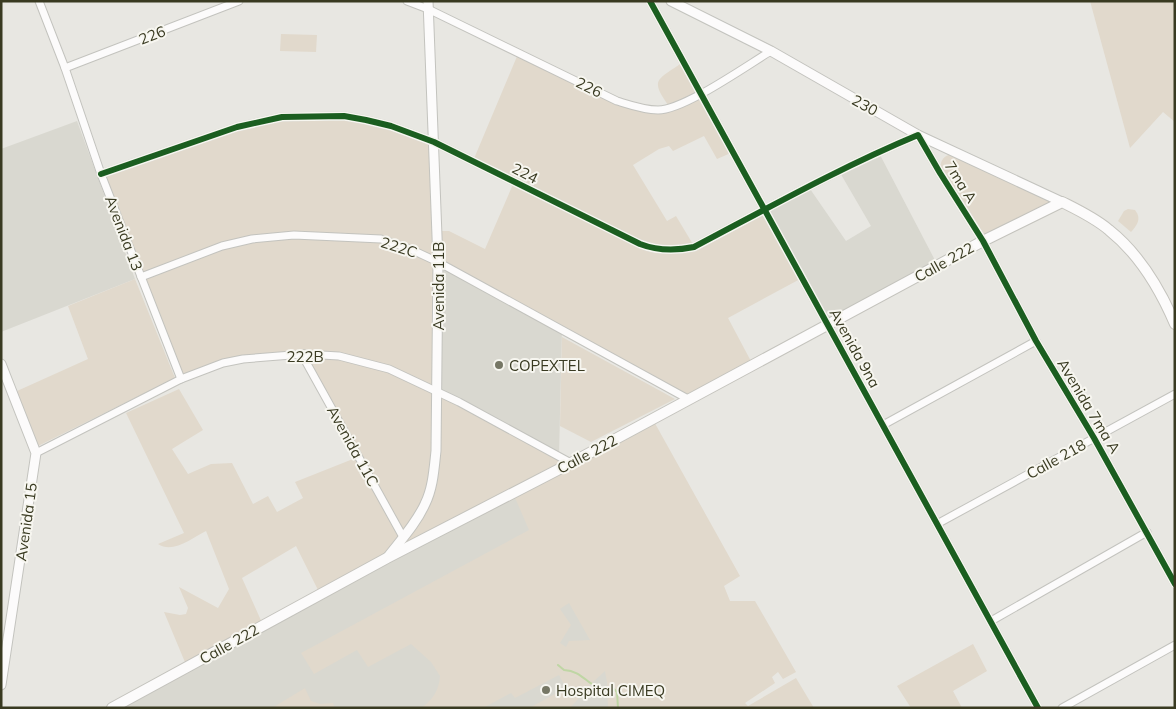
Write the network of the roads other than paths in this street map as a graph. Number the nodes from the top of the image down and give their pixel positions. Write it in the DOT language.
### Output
graph roads {
  1 [pos="40,1"];
  2 [pos="239,1"];
  3 [pos="407,1"];
  4 [pos="650,1"];
  5 [pos="672,1"];
  6 [pos="428,5"];
  7 [pos="771,52"];
  8 [pos="65,68"];
  9 [pos="701,94"];
  10 [pos="918,135"];
  11 [pos="434,142"];
  12 [pos="101,174"];
  13 [pos="1062,202"];
  14 [pos="764,209"];
  15 [pos="983,241"];
  16 [pos="438,262"];
  17 [pos="141,277"];
  18 [pos="1175,324"];
  19 [pos="828,325"];
  20 [pos="1036,341"];
  21 [pos="304,354"];
  22 [pos="1,364"];
  23 [pos="181,379"];
  24 [pos="438,393"];
  25 [pos="1175,394"];
  26 [pos="688,399"];
  27 [pos="883,425"];
  28 [pos="1094,438"];
  29 [pos="36,453"];
  30 [pos="571,463"];
  31 [pos="937,524"];
  32 [pos="1147,532"];
  33 [pos="403,537"];
  34 [pos="387,558"];
  35 [pos="1175,584"];
  36 [pos="990,621"];
  37 [pos="1175,645"];
  38 [pos="1,685"];
  39 [pos="112,708"];
  40 [pos="1038,708"];
  41 [pos="1062,708"];
  1 -- 8 [label="street, Avenida 13"];
  2 -- 8 [label="street, 226"];
  3 -- 6 [label="street, 226"];
  4 -- 9 [label="street, Avenida 9na"];
  5 -- 7 [label="street, 230"];
  6 -- 9 [label="street, 226"];
  6 -- 11 [label="street, Avenida 11B"];
  7 -- 9 [label="street, 226"];
  7 -- 10 [label="street, 230"];
  8 -- 12 [label="street, Avenida 13"];
  9 -- 14 [label="street, Avenida 9na"];
  10 -- 13 [label="street, 230"];
  10 -- 14 [label="street, 224"];
  10 -- 15 [label="street, 7ma A"];
  11 -- 12 [label="street, 224"];
  11 -- 14 [label="street, 224"];
  11 -- 16 [label="street, Avenida 11B"];
  12 -- 17 [label="street, Avenida 13"];
  13 -- 15 [label="main road, Calle 222"];
  13 -- 18 [label="main road"];
  14 -- 19 [label="street, Avenida 9na"];
  15 -- 19 [label="main road, Calle 222"];
  15 -- 20 [label="street, Avenida 7ma A"];
  16 -- 17 [label="street, 222C"];
  16 -- 24 [label="street, Avenida 11B"];
  16 -- 26 [label="street, 222C"];
  17 -- 23 [label="street, Avenida 13"];
  19 -- 26 [label="main road, Calle 222"];
  19 -- 27 [label="street, Avenida 9na"];
  20 -- 27 [label="street"];
  20 -- 28 [label="street, Avenida 7ma A"];
  21 -- 23 [label="street, 222B"];
  21 -- 24 [label="street, 222B"];
  21 -- 33 [label="street, Avenida 11C"];
  22 -- 29 [label="street"];
  23 -- 29 [label="street, 222B"];
  24 -- 30 [label="street, 222B"];
  24 -- 33 [label="street, Avenida 11B"];
  25 -- 28 [label="street, Calle 218"];
  26 -- 30 [label="main road, Calle 222"];
  27 -- 31 [label="street, Avenida 9na"];
  28 -- 31 [label="street, Calle 218"];
  28 -- 32 [label="street, Avenida 7ma A"];
  29 -- 38 [label="street, Avenida 15"];
  30 -- 34 [label="main road, Calle 222"];
  31 -- 36 [label="street, Avenida 9na"];
  32 -- 35 [label="street, Avenida 7ma A"];
  32 -- 36 [label="street"];
  33 -- 34 [label="street, Avenida 11B"];
  34 -- 39 [label="main road, Calle 222"];
  36 -- 40 [label="street, Avenida 9na"];
  37 -- 41 [label="street"];
}
